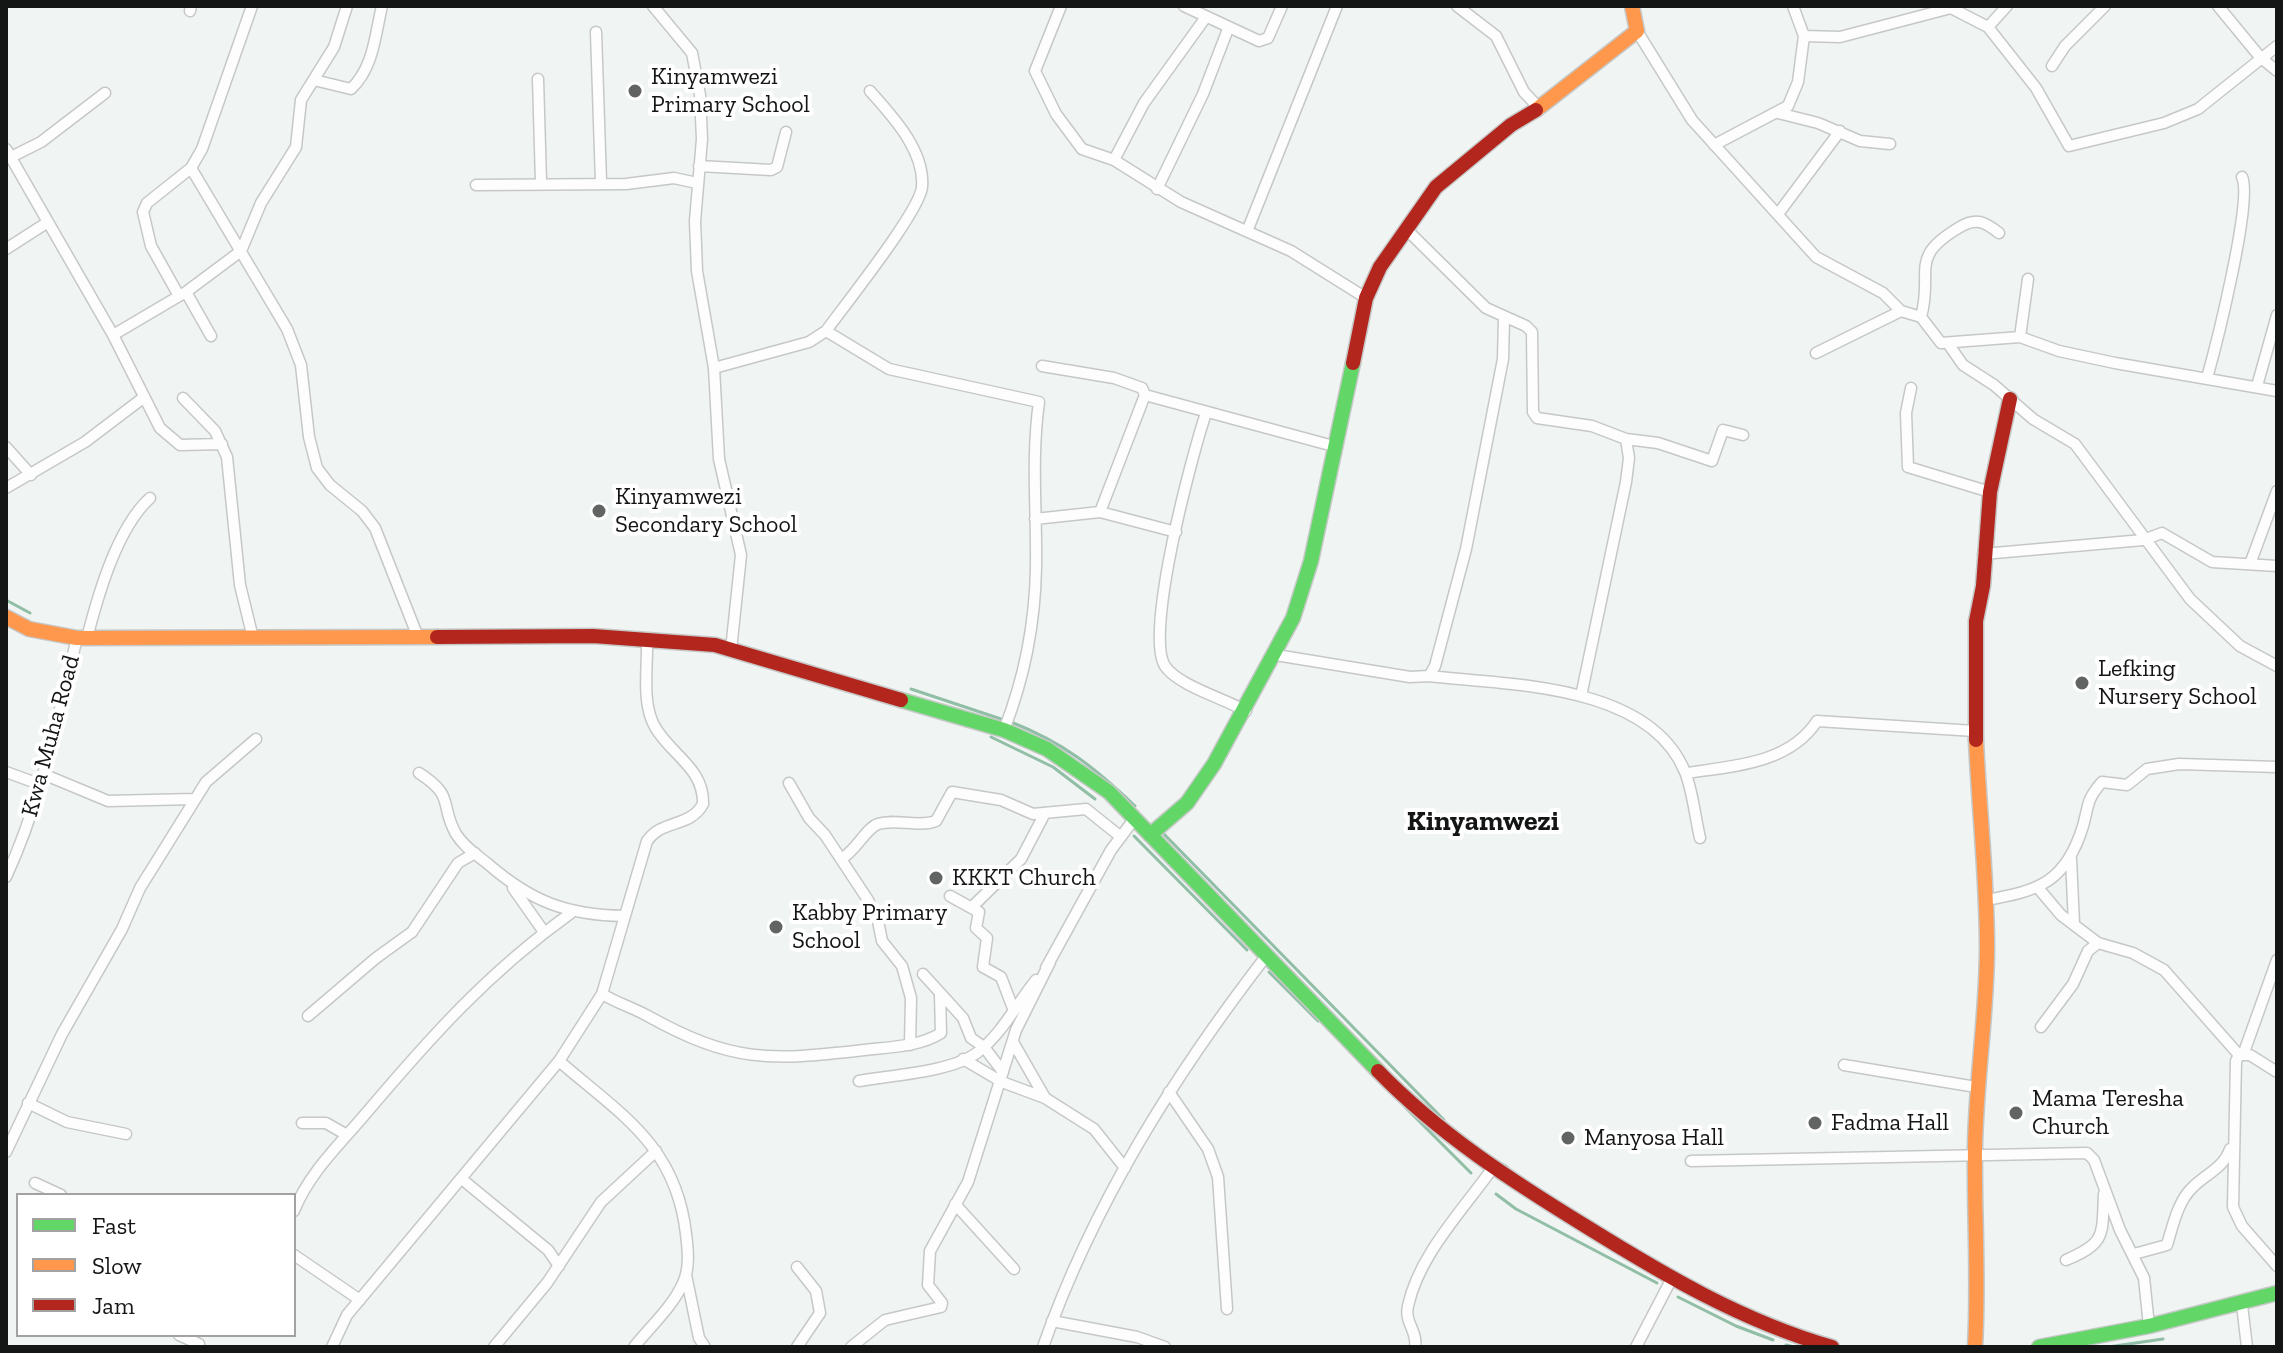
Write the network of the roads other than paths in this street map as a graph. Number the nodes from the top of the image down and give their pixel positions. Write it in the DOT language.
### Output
graph roads {
  1 [pos="252,6"];
  2 [pos="337,6"];
  3 [pos="382,6"];
  4 [pos="653,6"];
  5 [pos="1061,6"];
  6 [pos="1184,6"];
  7 [pos="1282,6"];
  8 [pos="1337,6"];
  9 [pos="1457,6"];
  10 [pos="1632,6"];
  11 [pos="1793,6"];
  12 [pos="2007,6"];
  13 [pos="2105,6"];
  14 [pos="2218,6"];
  15 [pos="346,11"];
  16 [pos="1203,12"];
  17 [pos="1988,27"];
  18 [pos="1228,29"];
  19 [pos="1637,31"];
  20 [pos="596,32"];
  21 [pos="1804,36"];
  22 [pos="2277,46"];
  23 [pos="2260,57"];
  24 [pos="2052,66"];
  25 [pos="2277,71"];
  26 [pos="538,79"];
  27 [pos="314,80"];
  28 [pos="870,91"];
  29 [pos="105,93"];
  30 [pos="1539,108"];
  31 [pos="1778,113"];
  32 [pos="1840,131"];
  33 [pos="786,132"];
  34 [pos="1890,144"];
  35 [pos="1714,145"];
  36 [pos="8,153"];
  37 [pos="1114,160"];
  38 [pos="699,166"];
  39 [pos="191,168"];
  40 [pos="2242,177"];
  41 [pos="541,182"];
  42 [pos="601,182"];
  43 [pos="697,183"];
  44 [pos="476,185"];
  45 [pos="1157,189"];
  46 [pos="1778,214"];
  47 [pos="48,222"];
  48 [pos="1248,229"];
  49 [pos="1407,230"];
  50 [pos="1999,233"];
  51 [pos="6,249"];
  52 [pos="241,251"];
  53 [pos="2028,279"];
  54 [pos="182,294"];
  55 [pos="1366,298"];
  56 [pos="1901,311"];
  57 [pos="2277,315"];
  58 [pos="1921,317"];
  59 [pos="1504,318"];
  60 [pos="826,331"];
  61 [pos="113,335"];
  62 [pos="211,336"];
  63 [pos="2020,337"];
  64 [pos="1949,345"];
  65 [pos="1816,353"];
  66 [pos="1042,366"];
  67 [pos="714,368"];
  68 [pos="2207,378"];
  69 [pos="2257,386"];
  70 [pos="1911,388"];
  71 [pos="2277,391"];
  72 [pos="1145,395"];
  73 [pos="143,398"];
  74 [pos="183,398"];
  75 [pos="2010,399"];
  76 [pos="1206,413"];
  77 [pos="1743,435"];
  78 [pos="1626,439"];
  79 [pos="222,444"];
  80 [pos="6,447"];
  81 [pos="1337,447"];
  82 [pos="31,475"];
  83 [pos="6,488"];
  84 [pos="2277,491"];
  85 [pos="1990,492"];
  86 [pos="150,498"];
  87 [pos="1100,512"];
  88 [pos="1035,519"];
  89 [pos="1176,532"];
  90 [pos="2143,540"];
  91 [pos="1983,554"];
  92 [pos="2250,564"];
  93 [pos="2277,566"];
  94 [pos="6,617"];
  95 [pos="418,637"];
  96 [pos="82,638"];
  97 [pos="253,638"];
  98 [pos="647,639"];
  99 [pos="731,650"];
  100 [pos="1276,655"];
  101 [pos="2277,666"];
  102 [pos="1429,676"];
  103 [pos="1581,696"];
  104 [pos="1246,711"];
  105 [pos="1004,730"];
  106 [pos="1975,731"];
  107 [pos="256,739"];
  108 [pos="2277,767"];
  109 [pos="6,772"];
  110 [pos="419,773"];
  111 [pos="1686,773"];
  112 [pos="41,779"];
  113 [pos="789,783"];
  114 [pos="194,799"];
  115 [pos="1044,815"];
  116 [pos="1135,818"];
  117 [pos="1150,835"];
  118 [pos="1121,837"];
  119 [pos="1700,838"];
  120 [pos="475,853"];
  121 [pos="841,859"];
  122 [pos="2071,859"];
  123 [pos="6,877"];
  124 [pos="511,883"];
  125 [pos="2039,889"];
  126 [pos="950,896"];
  127 [pos="1986,900"];
  128 [pos="972,907"];
  129 [pos="571,913"];
  130 [pos="624,916"];
  131 [pos="2074,924"];
  132 [pos="544,932"];
  133 [pos="2098,943"];
  134 [pos="1267,955"];
  135 [pos="2277,960"];
  136 [pos="1050,962"];
  137 [pos="923,974"];
  138 [pos="602,994"];
  139 [pos="940,995"];
  140 [pos="1014,1007"];
  141 [pos="308,1016"];
  142 [pos="2041,1027"];
  143 [pos="1016,1030"];
  144 [pos="1013,1042"];
  145 [pos="910,1045"];
  146 [pos="984,1047"];
  147 [pos="2241,1055"];
  148 [pos="963,1059"];
  149 [pos="559,1061"];
  150 [pos="1844,1065"];
  151 [pos="2277,1072"];
  152 [pos="1002,1077"];
  153 [pos="859,1081"];
  154 [pos="1976,1087"];
  155 [pos="1169,1092"];
  156 [pos="1045,1098"];
  157 [pos="28,1103"];
  158 [pos="302,1123"];
  159 [pos="126,1134"];
  160 [pos="347,1135"];
  161 [pos="2234,1139"];
  162 [pos="656,1151"];
  163 [pos="6,1152"];
  164 [pos="1974,1155"];
  165 [pos="1691,1161"];
  166 [pos="1125,1168"];
  167 [pos="1492,1169"];
  168 [pos="463,1180"];
  169 [pos="35,1183"];
  170 [pos="2105,1189"];
  171 [pos="57,1193"];
  172 [pos="955,1204"];
  173 [pos="296,1207"];
  174 [pos="2134,1254"];
  175 [pos="296,1256"];
  176 [pos="2066,1260"];
  177 [pos="559,1266"];
  178 [pos="2277,1266"];
  179 [pos="797,1267"];
  180 [pos="1014,1269"];
  181 [pos="686,1273"];
  182 [pos="1671,1280"];
  183 [pos="2277,1293"];
  184 [pos="360,1300"];
  185 [pos="2242,1305"];
  186 [pos="1227,1309"];
  187 [pos="1052,1321"];
  188 [pos="2149,1326"];
  189 [pos="182,1340"];
  190 [pos="1781,1340"];
  191 [pos="200,1342"];
  192 [pos="2070,1344"];
  193 [pos="332,1347"];
  194 [pos="494,1347"];
  195 [pos="634,1347"];
  196 [pos="705,1347"];
  197 [pos="797,1347"];
  198 [pos="851,1347"];
  199 [pos="1043,1347"];
  200 [pos="1165,1347"];
  201 [pos="1415,1347"];
  202 [pos="1636,1347"];
  203 [pos="1832,1347"];
  204 [pos="1975,1347"];
  205 [pos="2039,1347"];
  206 [pos="2247,1347"];
  1 -- 39 [label="street"];
  2 -- 15 [label="street"];
  3 -- 27 [label="street"];
  4 -- 38 [label="street"];
  5 -- 37 [label="street"];
  6 -- 16 [label="street"];
  7 -- 18 [label="street"];
  8 -- 48 [label="street"];
  9 -- 30 [label="street"];
  10 -- 19 [label="main road"];
  11 -- 21 [label="street"];
  12 -- 17 [label="street"];
  13 -- 24 [label="street"];
  14 -- 23 [label="street"];
  15 -- 27 [label="street"];
  16 -- 18 [label="street"];
  16 -- 37 [label="street"];
  17 -- 21 [label="street"];
  17 -- 23 [label="street"];
  18 -- 45 [label="street"];
  19 -- 30 [label="main road"];
  19 -- 35 [label="street"];
  20 -- 42 [label="street"];
  21 -- 31 [label="street"];
  22 -- 23 [label="street"];
  23 -- 25 [label="street"];
  26 -- 41 [label="street"];
  27 -- 52 [label="street"];
  28 -- 60 [label="street"];
  29 -- 36 [label="street"];
  30 -- 49 [label="main road"];
  31 -- 32 [label="street"];
  31 -- 35 [label="street"];
  32 -- 34 [label="street"];
  32 -- 46 [label="street"];
  33 -- 38 [label="street"];
  35 -- 46 [label="street"];
  36 -- 47 [label="street"];
  37 -- 45 [label="street"];
  38 -- 43 [label="street"];
  39 -- 52 [label="street"];
  39 -- 54 [label="street"];
  40 -- 68 [label="street"];
  41 -- 42 [label="street"];
  41 -- 44 [label="street"];
  42 -- 43 [label="street"];
  43 -- 67 [label="street"];
  45 -- 48 [label="street"];
  46 -- 56 [label="street"];
  47 -- 51 [label="street"];
  47 -- 61 [label="street"];
  48 -- 55 [label="street"];
  49 -- 55 [label="main road"];
  49 -- 59 [label="street"];
  50 -- 58 [label="street"];
  52 -- 54 [label="street"];
  52 -- 95 [label="street"];
  53 -- 63 [label="street"];
  54 -- 61 [label="street"];
  54 -- 62 [label="street"];
  55 -- 81 [label="main road"];
  56 -- 58 [label="street"];
  56 -- 65 [label="street"];
  57 -- 69 [label="street"];
  58 -- 64 [label="street"];
  59 -- 78 [label="street"];
  59 -- 102 [label="street"];
  60 -- 67 [label="street"];
  60 -- 88 [label="street"];
  61 -- 73 [label="street"];
  63 -- 64 [label="street"];
  63 -- 68 [label="street"];
  64 -- 75 [label="street"];
  66 -- 72 [label="street"];
  67 -- 99 [label="street"];
  68 -- 69 [label="street"];
  69 -- 71 [label="street"];
  70 -- 85 [label="street"];
  72 -- 76 [label="street"];
  72 -- 87 [label="street"];
  73 -- 79 [label="street"];
  73 -- 82 [label="street"];
  74 -- 79 [label="street"];
  75 -- 85 [label="main road"];
  75 -- 90 [label="street"];
  76 -- 81 [label="street"];
  76 -- 89 [label="street"];
  77 -- 78 [label="street"];
  78 -- 103 [label="street"];
  79 -- 97 [label="street"];
  80 -- 82 [label="street"];
  81 -- 100 [label="main road"];
  82 -- 83 [label="street"];
  84 -- 92 [label="street"];
  85 -- 91 [label="main road"];
  86 -- 96 [label="street, Kwa Muha Road"];
  87 -- 88 [label="street"];
  87 -- 89 [label="street"];
  88 -- 105 [label="street"];
  89 -- 104 [label="street"];
  90 -- 91 [label="street"];
  90 -- 92 [label="street"];
  90 -- 101 [label="street"];
  91 -- 106 [label="main road"];
  92 -- 93 [label="street"];
  94 -- 96 [label="main road"];
  95 -- 97 [label="main road"];
  95 -- 98 [label="main road"];
  96 -- 97 [label="main road"];
  96 -- 112 [label="street, Kwa Muha Road"];
  98 -- 99 [label="main road"];
  98 -- 130 [label="street"];
  99 -- 105 [label="main road"];
  100 -- 102 [label="street"];
  100 -- 104 [label="main road"];
  102 -- 103 [label="street"];
  103 -- 111 [label="street"];
  104 -- 117 [label="main road"];
  105 -- 116 [label="main road"];
  106 -- 111 [label="street"];
  106 -- 127 [label="main road"];
  107 -- 114 [label="street"];
  108 -- 122 [label="street"];
  109 -- 112 [label="street"];
  110 -- 120 [label="street"];
  111 -- 119 [label="street"];
  112 -- 114 [label="street"];
  112 -- 123 [label="street, Kwa Muha Road"];
  113 -- 121 [label="street"];
  114 -- 157 [label="street"];
  115 -- 118 [label="street"];
  115 -- 121 [label="street"];
  115 -- 128 [label="street"];
  116 -- 117 [label="main road"];
  116 -- 118 [label="street"];
  117 -- 134 [label="main road"];
  118 -- 136 [label="street"];
  120 -- 124 [label="street"];
  120 -- 141 [label="street"];
  121 -- 145 [label="street"];
  122 -- 125 [label="street"];
  122 -- 131 [label="street"];
  124 -- 129 [label="street"];
  124 -- 132 [label="street"];
  125 -- 127 [label="street"];
  125 -- 131 [label="street"];
  126 -- 128 [label="street"];
  127 -- 154 [label="main road"];
  128 -- 140 [label="street"];
  129 -- 130 [label="street"];
  129 -- 132 [label="street"];
  130 -- 138 [label="street"];
  131 -- 133 [label="street"];
  132 -- 160 [label="street"];
  133 -- 142 [label="street"];
  133 -- 147 [label="street"];
  134 -- 155 [label="street"];
  134 -- 167 [label="main road"];
  135 -- 147 [label="street"];
  136 -- 140 [label="street"];
  136 -- 143 [label="street"];
  137 -- 139 [label="street"];
  138 -- 145 [label="street"];
  138 -- 149 [label="street"];
  139 -- 145 [label="street"];
  139 -- 146 [label="street"];
  140 -- 143 [label="street"];
  140 -- 146 [label="street"];
  143 -- 144 [label="street"];
  144 -- 152 [label="street"];
  144 -- 156 [label="street"];
  146 -- 148 [label="street"];
  146 -- 152 [label="street"];
  147 -- 151 [label="street"];
  147 -- 161 [label="street"];
  148 -- 152 [label="street"];
  148 -- 153 [label="street"];
  149 -- 162 [label="street"];
  149 -- 168 [label="street"];
  150 -- 154 [label="street"];
  152 -- 156 [label="street"];
  152 -- 172 [label="street"];
  154 -- 164 [label="main road"];
  155 -- 166 [label="street"];
  155 -- 186 [label="street"];
  156 -- 166 [label="street"];
  157 -- 159 [label="street"];
  157 -- 163 [label="street"];
  158 -- 160 [label="street"];
  160 -- 173 [label="street"];
  161 -- 174 [label="street"];
  161 -- 178 [label="street"];
  162 -- 177 [label="street"];
  162 -- 181 [label="street"];
  164 -- 165 [label="street"];
  164 -- 170 [label="street"];
  164 -- 204 [label="main road"];
  166 -- 187 [label="street"];
  167 -- 182 [label="main road"];
  167 -- 201 [label="street"];
  168 -- 177 [label="street"];
  168 -- 184 [label="street"];
  169 -- 171 [label="street"];
  170 -- 174 [label="street"];
  170 -- 176 [label="street"];
  172 -- 180 [label="street"];
  172 -- 198 [label="street"];
  174 -- 188 [label="street"];
  175 -- 184 [label="street"];
  177 -- 194 [label="street"];
  179 -- 197 [label="street"];
  181 -- 195 [label="street"];
  181 -- 196 [label="street"];
  182 -- 190 [label="main road"];
  182 -- 202 [label="street"];
  183 -- 185 [label="main road"];
  184 -- 193 [label="street"];
  185 -- 188 [label="main road"];
  185 -- 206 [label="street"];
  187 -- 199 [label="street"];
  187 -- 200 [label="street"];
  188 -- 192 [label="main road"];
  189 -- 191 [label="street"];
  190 -- 203 [label="main road"];
  192 -- 205 [label="main road"];
}
